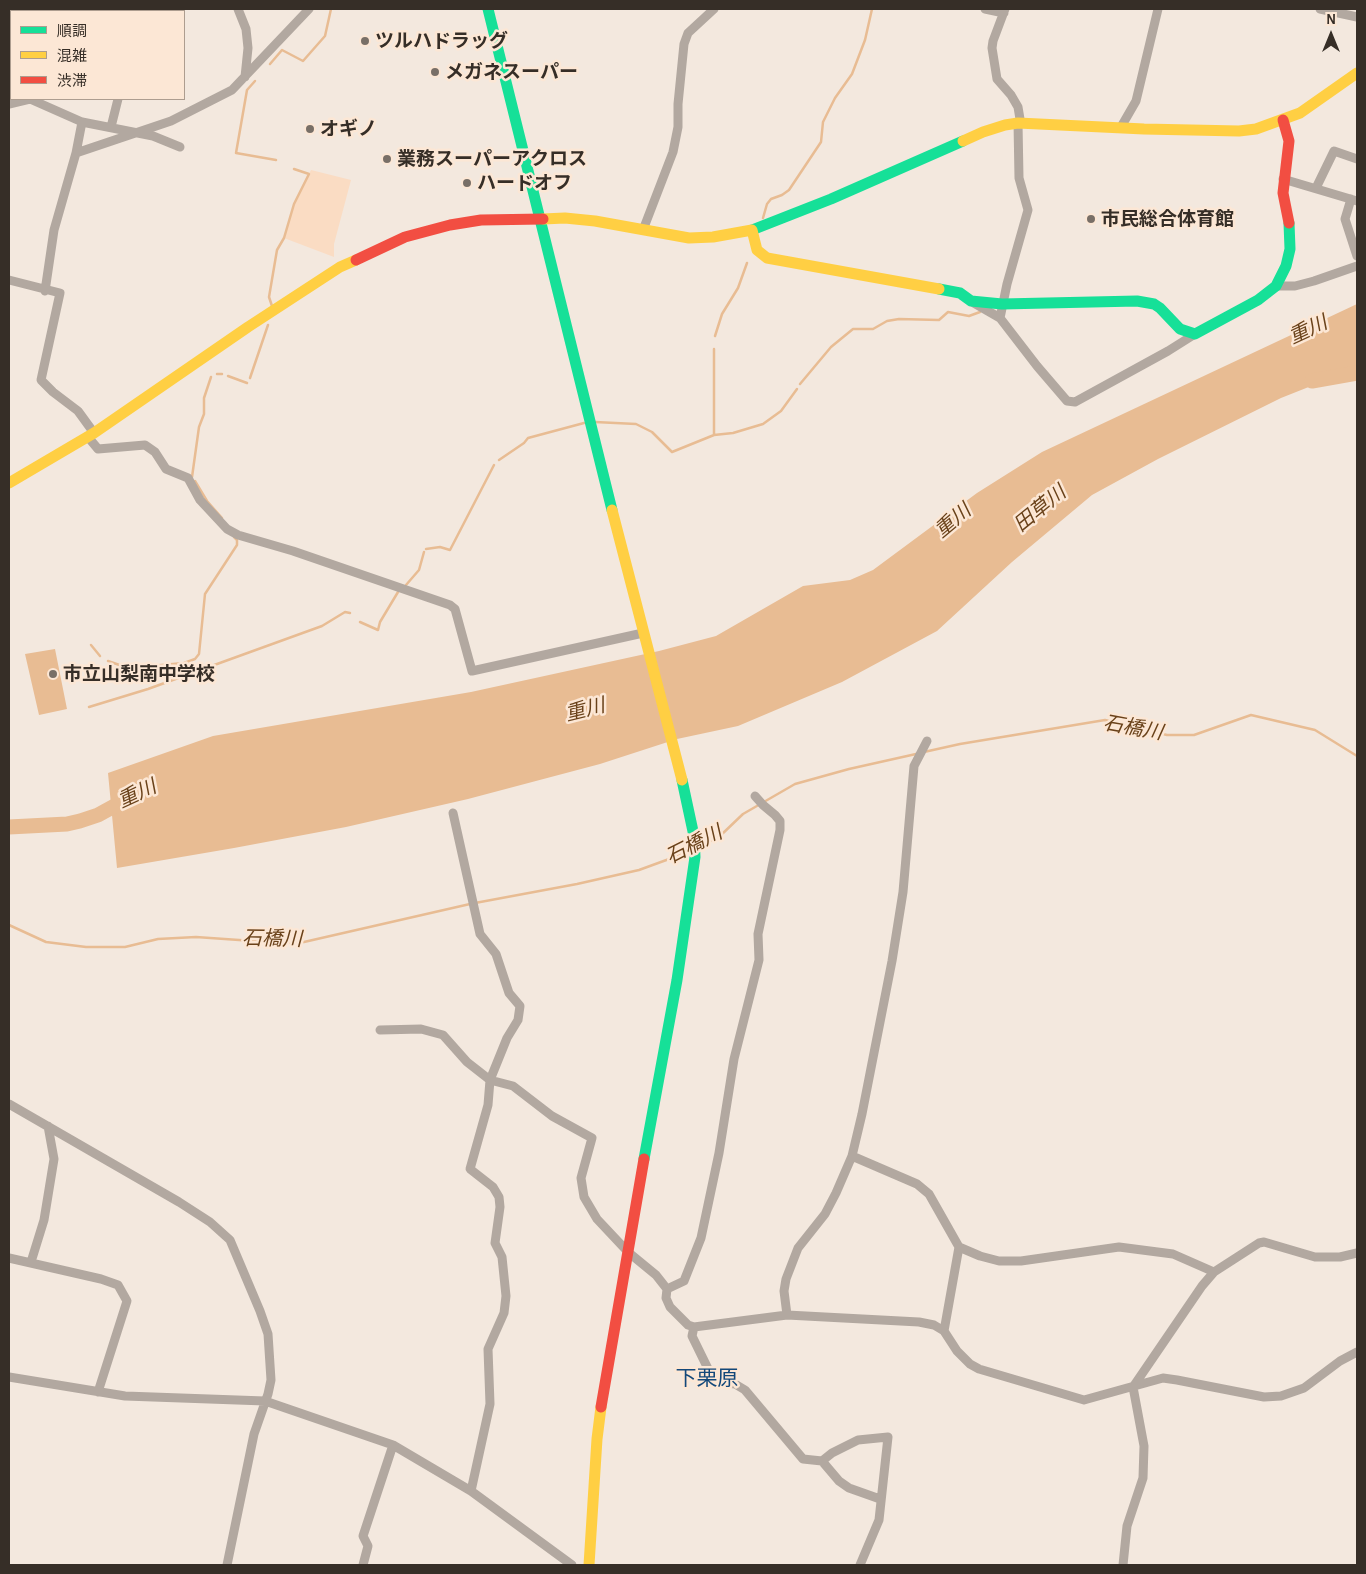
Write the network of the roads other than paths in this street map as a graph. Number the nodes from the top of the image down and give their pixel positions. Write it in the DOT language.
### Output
graph roads {
  1 [pos="238,9"];
  2 [pos="309,9"];
  3 [pos="488,9"];
  4 [pos="714,9"];
  5 [pos="985,9"];
  6 [pos="1158,9"];
  7 [pos="1320,9"];
  8 [pos="1004,11"];
  9 [pos="1357,17"];
  10 [pos="1357,73"];
  11 [pos="244,78"];
  12 [pos="118,100"];
  13 [pos="9,104"];
  14 [pos="1283,120"];
  15 [pos="82,122"];
  16 [pos="1018,123"];
  17 [pos="111,127"];
  18 [pos="1121,127"];
  19 [pos="135,133"];
  20 [pos="180,147"];
  21 [pos="76,153"];
  22 [pos="1357,159"];
  23 [pos="1283,179"];
  24 [pos="1316,188"];
  25 [pos="1354,200"];
  26 [pos="539,218"];
  27 [pos="643,230"];
  28 [pos="752,230"];
  29 [pos="1357,256"];
  30 [pos="1357,266"];
  31 [pos="9,280"];
  32 [pos="1276,286"];
  33 [pos="45,291"];
  34 [pos="972,301"];
  35 [pos="1002,304"];
  36 [pos="1000,318"];
  37 [pos="1195,334"];
  38 [pos="91,435"];
  39 [pos="9,483"];
  40 [pos="643,633"];
  41 [pos="926,741"];
  42 [pos="755,796"];
  43 [pos="453,813"];
  44 [pos="380,1030"];
  45 [pos="490,1080"];
  46 [pos="9,1104"];
  47 [pos="48,1126"];
  48 [pos="852,1156"];
  49 [pos="959,1247"];
  50 [pos="628,1252"];
  51 [pos="1357,1253"];
  52 [pos="9,1258"];
  53 [pos="30,1262"];
  54 [pos="1214,1272"];
  55 [pos="667,1289"];
  56 [pos="787,1315"];
  57 [pos="694,1327"];
  58 [pos="944,1331"];
  59 [pos="1357,1352"];
  60 [pos="9,1377"];
  61 [pos="1133,1387"];
  62 [pos="98,1392"];
  63 [pos="265,1401"];
  64 [pos="393,1446"];
  65 [pos="822,1461"];
  66 [pos="470,1492"];
  67 [pos="880,1499"];
  68 [pos="227,1565"];
  69 [pos="363,1565"];
  70 [pos="572,1565"];
  71 [pos="589,1565"];
  72 [pos="860,1565"];
  73 [pos="1123,1565"];
  1 -- 11 [label="street"];
  2 -- 11 [label="street"];
  3 -- 26 [label="street"];
  4 -- 27 [label="street"];
  5 -- 8 [label="street"];
  6 -- 18 [label="street"];
  7 -- 9 [label="street"];
  8 -- 16 [label="street"];
  10 -- 14 [label="street"];
  11 -- 19 [label="street"];
  12 -- 17 [label="street"];
  13 -- 15 [label="street"];
  14 -- 18 [label="street"];
  14 -- 23 [label="street"];
  15 -- 17 [label="street"];
  15 -- 21 [label="street"];
  16 -- 18 [label="street"];
  16 -- 28 [label="street"];
  16 -- 35 [label="street"];
  17 -- 19 [label="street"];
  19 -- 20 [label="street"];
  19 -- 21 [label="street"];
  21 -- 33 [label="street"];
  22 -- 24 [label="street"];
  23 -- 24 [label="street"];
  23 -- 32 [label="street"];
  24 -- 25 [label="street"];
  25 -- 29 [label="street"];
  26 -- 27 [label="street"];
  26 -- 38 [label="street"];
  26 -- 40 [label="street"];
  27 -- 28 [label="street"];
  28 -- 34 [label="street"];
  30 -- 32 [label="street"];
  31 -- 33 [label="street"];
  32 -- 37 [label="street"];
  33 -- 38 [label="street"];
  34 -- 35 [label="street"];
  34 -- 36 [label="street"];
  35 -- 36 [label="street"];
  35 -- 37 [label="street"];
  36 -- 37 [label="street"];
  38 -- 39 [label="street"];
  38 -- 40 [label="street"];
  40 -- 50 [label="street"];
  41 -- 48 [label="street"];
  42 -- 55 [label="street"];
  43 -- 45 [label="street"];
  44 -- 45 [label="street"];
  45 -- 50 [label="street"];
  45 -- 66 [label="street"];
  46 -- 47 [label="street"];
  47 -- 53 [label="street"];
  47 -- 63 [label="street"];
  48 -- 49 [label="street"];
  48 -- 56 [label="street"];
  49 -- 54 [label="street"];
  49 -- 58 [label="street"];
  50 -- 55 [label="street"];
  50 -- 71 [label="street"];
  51 -- 54 [label="street"];
  52 -- 53 [label="street"];
  53 -- 62 [label="street"];
  54 -- 61 [label="street"];
  55 -- 57 [label="street"];
  56 -- 57 [label="street"];
  56 -- 58 [label="street"];
  57 -- 65 [label="street"];
  58 -- 61 [label="street"];
  59 -- 61 [label="street"];
  60 -- 62 [label="street"];
  61 -- 73 [label="street"];
  62 -- 63 [label="street"];
  63 -- 64 [label="street"];
  63 -- 68 [label="street"];
  64 -- 66 [label="street"];
  64 -- 69 [label="street"];
  65 -- 67 [label="street"];
  65 -- 67 [label="street"];
  66 -- 70 [label="street"];
  67 -- 72 [label="street"];
}
